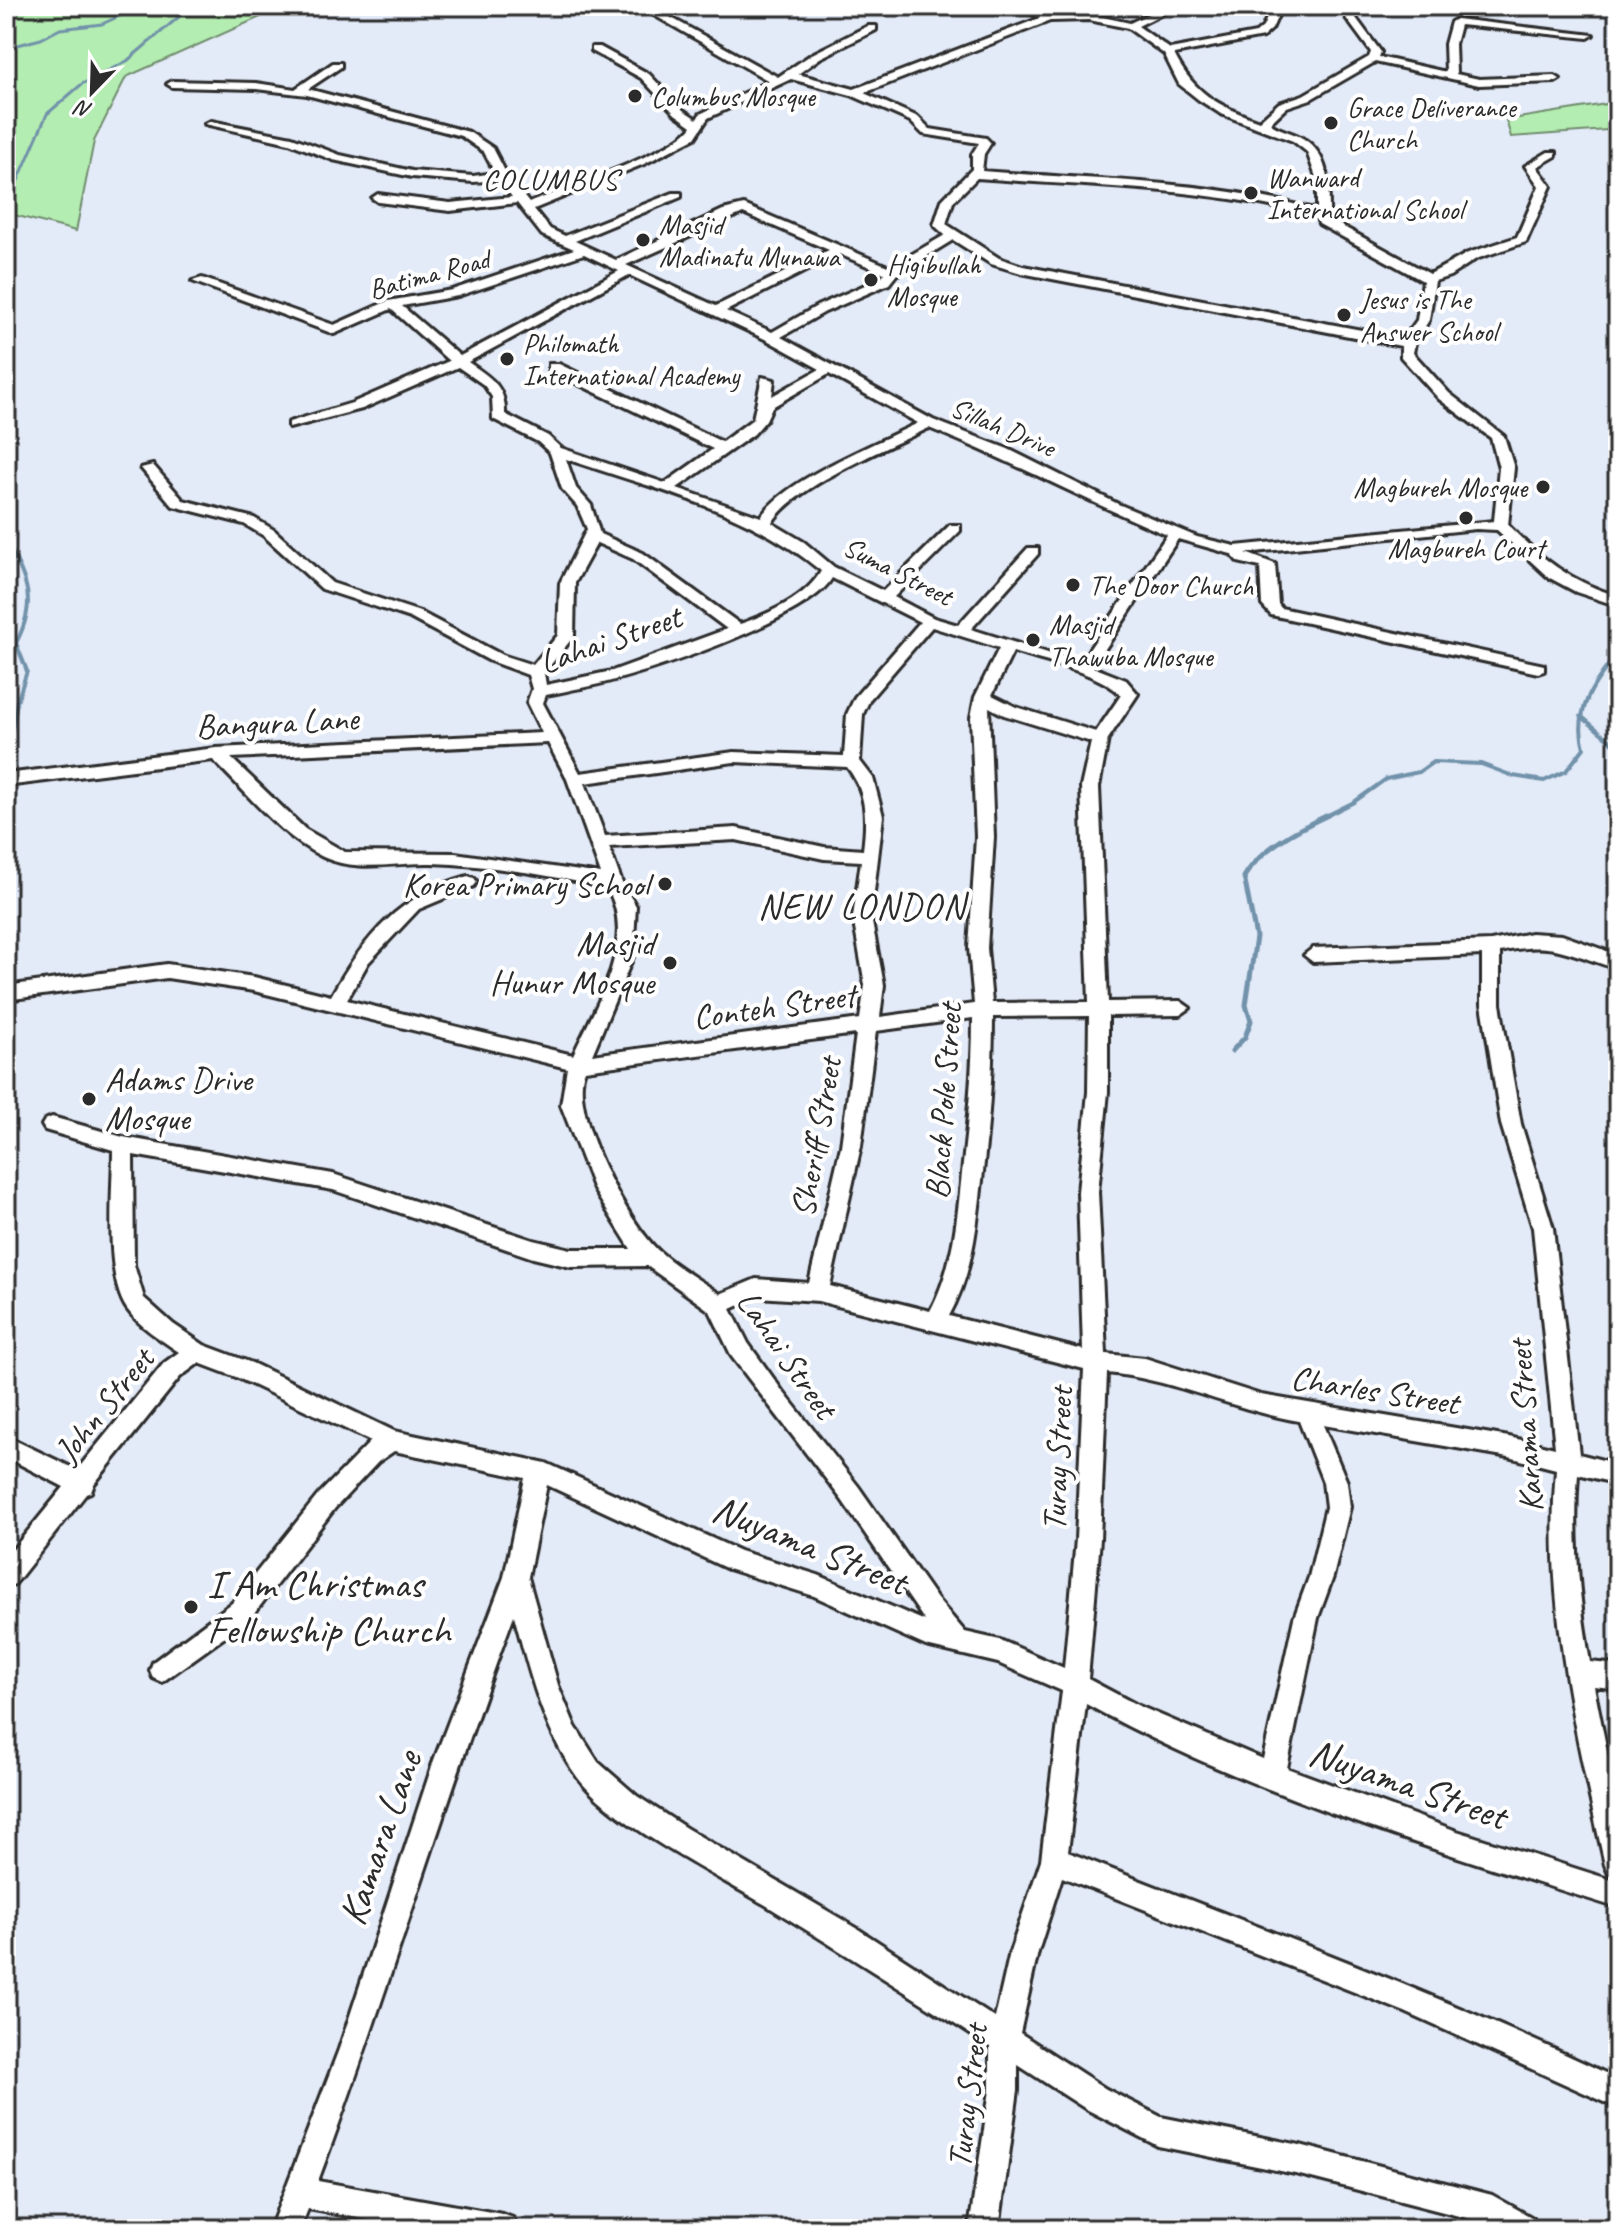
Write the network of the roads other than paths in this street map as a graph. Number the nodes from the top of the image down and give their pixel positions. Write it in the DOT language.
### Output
graph roads {
  1 [pos="643,6"];
  2 [pos="1023,6"];
  3 [pos="1173,6"];
  4 [pos="1277,6"];
  5 [pos="1362,6"];
  6 [pos="1049,18"];
  7 [pos="1131,26"];
  8 [pos="872,28"];
  9 [pos="1588,35"];
  10 [pos="596,49"];
  11 [pos="1168,52"];
  12 [pos="1373,59"];
  13 [pos="337,65"];
  14 [pos="790,75"];
  15 [pos="1451,76"];
  16 [pos="1555,79"];
  17 [pos="776,80"];
  18 [pos="172,84"];
  19 [pos="303,93"];
  20 [pos="855,93"];
  21 [pos="211,124"];
  22 [pos="699,125"];
  23 [pos="1265,126"];
  24 [pos="1552,154"];
  25 [pos="974,174"];
  26 [pos="502,176"];
  27 [pos="677,195"];
  28 [pos="378,198"];
  29 [pos="525,204"];
  30 [pos="1322,215"];
  31 [pos="953,235"];
  32 [pos="564,241"];
  33 [pos="584,250"];
  34 [pos="838,250"];
  35 [pos="625,267"];
  36 [pos="891,272"];
  37 [pos="1429,279"];
  38 [pos="198,281"];
  39 [pos="392,304"];
  40 [pos="718,310"];
  41 [pos="772,337"];
  42 [pos="1408,343"];
  43 [pos="457,360"];
  44 [pos="554,367"];
  45 [pos="827,370"];
  46 [pos="767,380"];
  47 [pos="765,405"];
  48 [pos="928,423"];
  49 [pos="294,425"];
  50 [pos="723,448"];
  51 [pos="556,451"];
  52 [pos="148,468"];
  53 [pos="666,489"];
  54 [pos="764,524"];
  55 [pos="1501,526"];
  56 [pos="955,528"];
  57 [pos="1175,533"];
  58 [pos="593,536"];
  59 [pos="1235,550"];
  60 [pos="1033,551"];
  61 [pos="829,570"];
  62 [pos="885,598"];
  63 [pos="1618,601"];
  64 [pos="929,621"];
  65 [pos="738,630"];
  66 [pos="961,631"];
  67 [pos="1008,646"];
  68 [pos="1538,668"];
  69 [pos="1084,669"];
  70 [pos="538,682"];
  71 [pos="1130,694"];
  72 [pos="983,697"];
  73 [pos="552,737"];
  74 [pos="1100,739"];
  75 [pos="216,753"];
  76 [pos="852,762"];
  77 [pos="575,779"];
  78 [pos="6,780"];
  79 [pos="596,843"];
  80 [pos="870,856"];
  81 [pos="468,882"];
  82 [pos="613,883"];
  83 [pos="1491,948"];
  84 [pos="1313,955"];
  85 [pos="1618,962"];
  86 [pos="6,993"];
  87 [pos="335,1005"];
  88 [pos="1180,1008"];
  89 [pos="1096,1009"];
  90 [pos="983,1010"];
  91 [pos="867,1025"];
  92 [pos="578,1064"];
  93 [pos="52,1125"];
  94 [pos="123,1145"];
  95 [pos="651,1257"];
  96 [pos="818,1292"];
  97 [pos="718,1305"];
  98 [pos="935,1322"];
  99 [pos="196,1352"];
  100 [pos="1095,1362"];
  101 [pos="1307,1413"];
  102 [pos="391,1440"];
  103 [pos="6,1446"];
  104 [pos="1568,1460"];
  105 [pos="538,1470"];
  106 [pos="1618,1474"];
  107 [pos="83,1485"];
  108 [pos="6,1576"];
  109 [pos="516,1577"];
  110 [pos="958,1642"];
  111 [pos="162,1670"];
  112 [pos="1578,1672"];
  113 [pos="1618,1677"];
  114 [pos="1073,1684"];
  115 [pos="1272,1776"];
  116 [pos="1054,1860"];
  117 [pos="1618,1865"];
  118 [pos="1618,1895"];
  119 [pos="1004,2042"];
  120 [pos="1618,2094"];
  121 [pos="298,2192"];
  122 [pos="285,2229"];
  123 [pos="502,2229"];
  124 [pos="984,2229"];
  125 [pos="1522,2229"];
  1 -- 17 [label="street"];
  2 -- 6 [label="street"];
  3 -- 7 [label="street"];
  4 -- 11 [label="street"];
  5 -- 12 [label="street"];
  6 -- 7 [label="street"];
  6 -- 20 [label="street"];
  7 -- 11 [label="street"];
  8 -- 14 [label="street"];
  9 -- 15 [label="street"];
  10 -- 22 [label="street"];
  11 -- 23 [label="street"];
  12 -- 15 [label="street"];
  12 -- 23 [label="street"];
  13 -- 19 [label="street"];
  14 -- 17 [label="street"];
  14 -- 20 [label="street"];
  15 -- 16 [label="street"];
  17 -- 22 [label="street"];
  18 -- 19 [label="street, Sillah Drive"];
  19 -- 26 [label="street, Sillah Drive"];
  20 -- 25 [label="street"];
  21 -- 26 [label="street"];
  22 -- 29 [label="street"];
  23 -- 30 [label="street"];
  24 -- 37 [label="street"];
  25 -- 30 [label="street"];
  25 -- 31 [label="street"];
  26 -- 29 [label="street, Sillah Drive"];
  27 -- 32 [label="street"];
  28 -- 29 [label="street"];
  29 -- 32 [label="street, Sillah Drive"];
  30 -- 37 [label="street"];
  31 -- 36 [label="street"];
  31 -- 42 [label="street"];
  32 -- 33 [label="street, Sillah Drive"];
  33 -- 35 [label="street, Sillah Drive"];
  33 -- 39 [label="street, Batima Road"];
  34 -- 35 [label="street"];
  34 -- 36 [label="street"];
  34 -- 40 [label="street"];
  35 -- 40 [label="street, Sillah Drive"];
  35 -- 43 [label="street"];
  36 -- 41 [label="street"];
  37 -- 42 [label="street"];
  38 -- 39 [label="street, Batima Road"];
  39 -- 43 [label="street"];
  40 -- 41 [label="street, Sillah Drive"];
  41 -- 45 [label="street, Sillah Drive"];
  42 -- 55 [label="street"];
  43 -- 49 [label="street"];
  43 -- 51 [label="street, Suma Street"];
  44 -- 50 [label="street"];
  45 -- 47 [label="street"];
  45 -- 48 [label="street, Sillah Drive"];
  46 -- 47 [label="street"];
  47 -- 50 [label="street"];
  48 -- 54 [label="street"];
  48 -- 57 [label="street, Sillah Drive"];
  50 -- 53 [label="street"];
  51 -- 53 [label="street, Suma Street"];
  51 -- 58 [label="street"];
  52 -- 70 [label="street"];
  53 -- 54 [label="street, Suma Street"];
  54 -- 61 [label="street, Suma Street"];
  55 -- 59 [label="street, Sillah Drive"];
  55 -- 63 [label="street"];
  56 -- 62 [label="street"];
  57 -- 59 [label="street, Sillah Drive"];
  57 -- 69 [label="street"];
  58 -- 65 [label="street"];
  58 -- 70 [label="street"];
  59 -- 68 [label="street"];
  60 -- 66 [label="street"];
  61 -- 62 [label="street, Suma Street"];
  61 -- 65 [label="street, Lahai Street"];
  62 -- 64 [label="street, Suma Street"];
  64 -- 66 [label="street, Suma Street"];
  64 -- 76 [label="street"];
  65 -- 70 [label="street, Lahai Street"];
  66 -- 67 [label="street, Suma Street"];
  67 -- 69 [label="street, Suma Street"];
  67 -- 72 [label="street, Black Pole Street"];
  69 -- 71 [label="street, Suma Street"];
  70 -- 73 [label="street, Lahai Street"];
  71 -- 74 [label="street, Turay Street"];
  72 -- 74 [label="street"];
  72 -- 90 [label="street, Black Pole Street"];
  73 -- 75 [label="street, Bangura Lane"];
  73 -- 77 [label="street, Lahai Street"];
  74 -- 89 [label="street, Turay Street"];
  75 -- 78 [label="street, Bangura Lane"];
  75 -- 82 [label="street"];
  76 -- 77 [label="street"];
  76 -- 80 [label="street, Sheriff Street"];
  77 -- 79 [label="street, Lahai Street"];
  79 -- 80 [label="street"];
  79 -- 82 [label="street, Lahai Street"];
  80 -- 91 [label="street, Sheriff Street"];
  81 -- 87 [label="street"];
  82 -- 92 [label="street, Lahai Street"];
  83 -- 84 [label="street"];
  83 -- 85 [label="street"];
  83 -- 104 [label="street, Karama Street"];
  86 -- 87 [label="street, Conteh Street"];
  87 -- 92 [label="street, Conteh Street"];
  88 -- 89 [label="street, Conteh Street"];
  89 -- 90 [label="street, Conteh Street"];
  89 -- 100 [label="street, Turay Street"];
  90 -- 91 [label="street, Conteh Street"];
  90 -- 98 [label="street, Black Pole Street"];
  91 -- 92 [label="street, Conteh Street"];
  91 -- 96 [label="street, Sheriff Street"];
  92 -- 95 [label="street, Lahai Street"];
  93 -- 94 [label="street"];
  94 -- 95 [label="street"];
  94 -- 99 [label="street, Nuyama Street"];
  95 -- 97 [label="street, Lahai Street"];
  96 -- 97 [label="street, Charles Street"];
  96 -- 98 [label="street, Charles Street"];
  97 -- 110 [label="street, Lahai Street"];
  98 -- 100 [label="street, Charles Street"];
  99 -- 102 [label="street, Nuyama Street"];
  99 -- 107 [label="street, John Street"];
  100 -- 101 [label="street, Charles Street"];
  100 -- 114 [label="street, Turay Street"];
  101 -- 104 [label="street, Charles Street"];
  101 -- 115 [label="street"];
  102 -- 105 [label="street, Nuyama Street"];
  102 -- 111 [label="street"];
  103 -- 107 [label="street"];
  104 -- 106 [label="street, Charles Street"];
  104 -- 112 [label="street, Karama Street"];
  105 -- 109 [label="street, Kamara Lane"];
  105 -- 110 [label="street, Nuyama Street"];
  107 -- 108 [label="street, John Street"];
  109 -- 119 [label="street"];
  109 -- 121 [label="street, Kamara Lane"];
  110 -- 114 [label="street, Nuyama Street"];
  112 -- 113 [label="street"];
  112 -- 117 [label="street, Karama Street"];
  114 -- 115 [label="street, Nuyama Street"];
  114 -- 116 [label="street, Turay Street"];
  115 -- 118 [label="street, Nuyama Street"];
  116 -- 119 [label="street, Turay Street"];
  116 -- 120 [label="street"];
  119 -- 124 [label="street, Turay Street"];
  119 -- 125 [label="street"];
  121 -- 122 [label="street, Kamara Lane"];
  121 -- 123 [label="street"];
}
